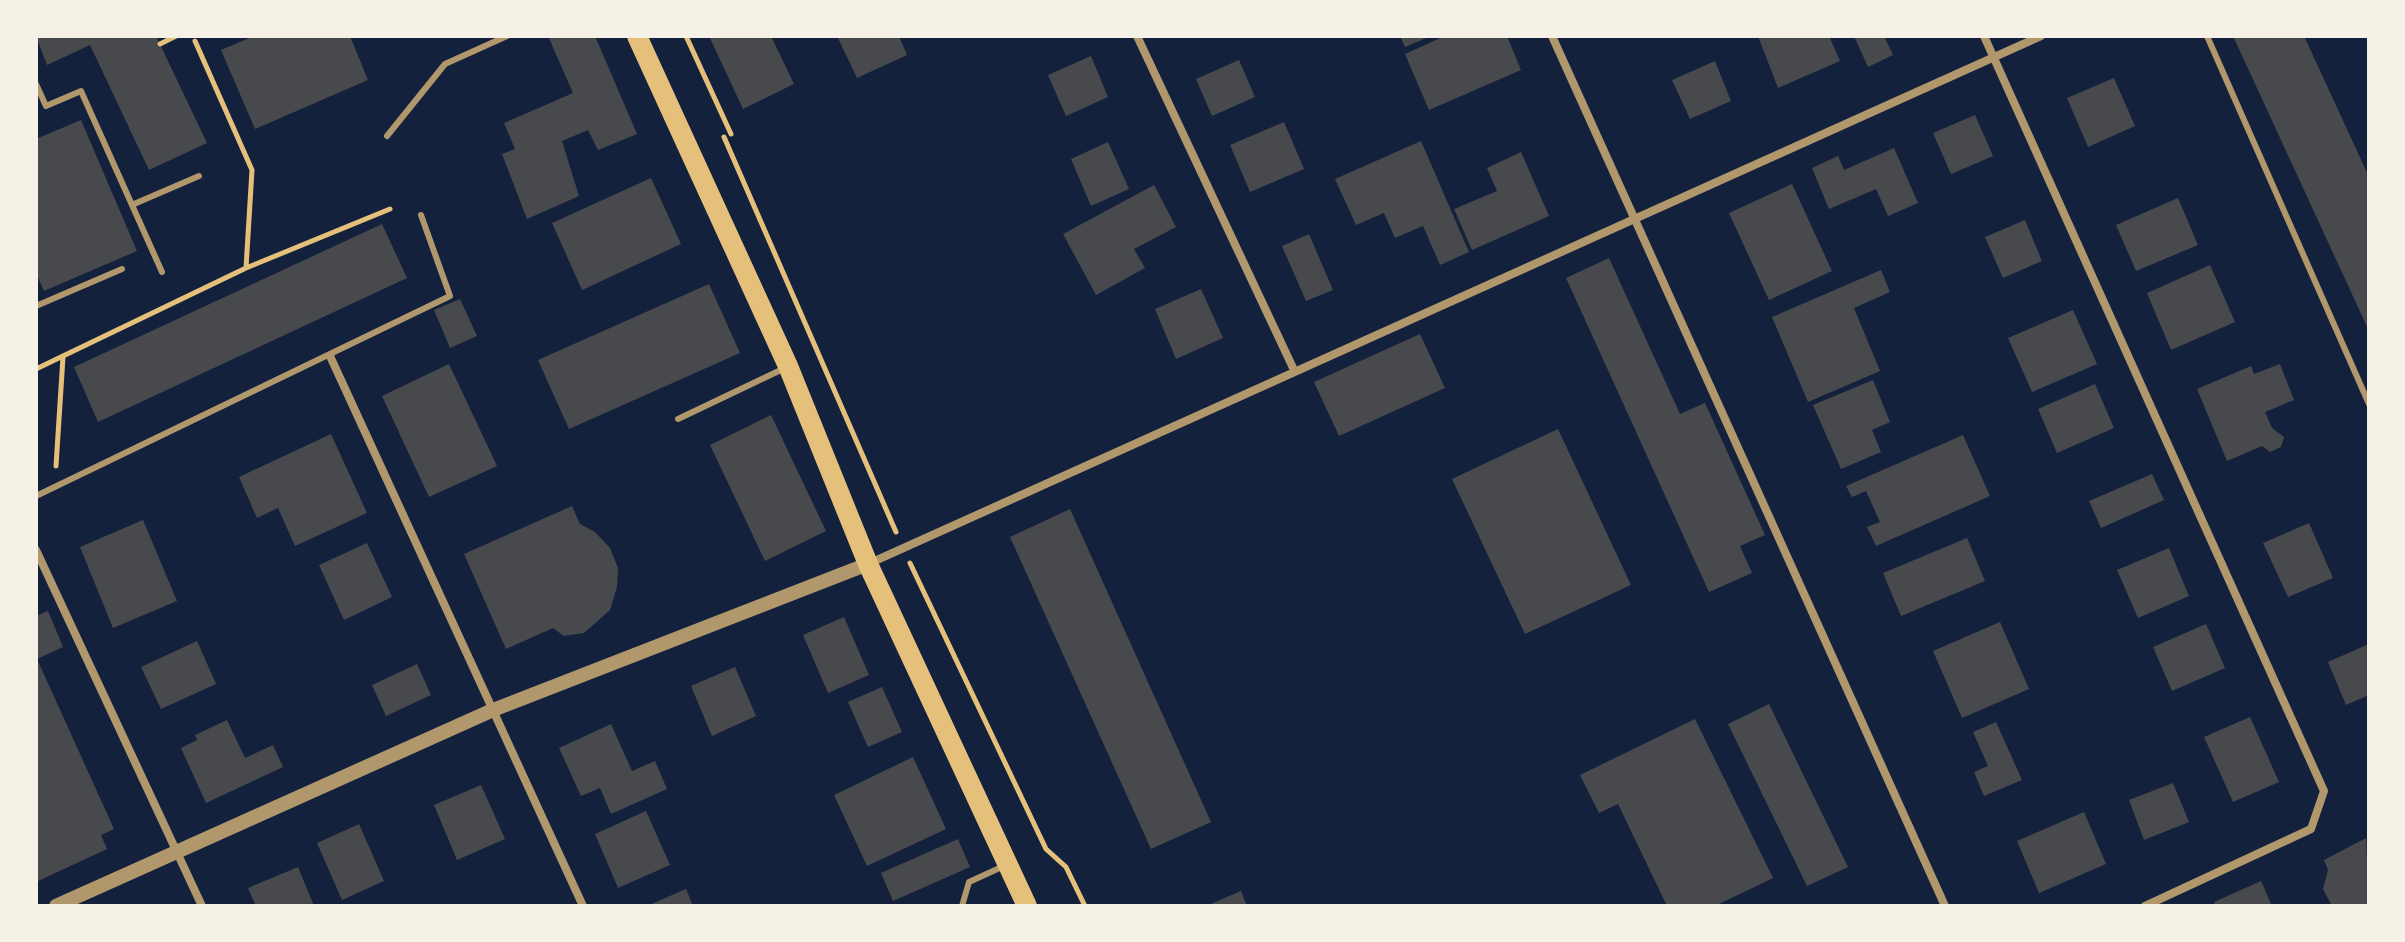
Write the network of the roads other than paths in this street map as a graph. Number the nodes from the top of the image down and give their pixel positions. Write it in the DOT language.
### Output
graph roads {
  1 [pos="507,36"];
  2 [pos="637,36"];
  3 [pos="1137,36"];
  4 [pos="1552,36"];
  5 [pos="1984,36"];
  6 [pos="2041,36"];
  7 [pos="2207,36"];
  8 [pos="1994,57"];
  9 [pos="36,84"];
  10 [pos="387,136"];
  11 [pos="199,176"];
  12 [pos="134,204"];
  13 [pos="421,215"];
  14 [pos="1636,217"];
  15 [pos="122,269"];
  16 [pos="162,272"];
  17 [pos="36,306"];
  18 [pos="330,356"];
  19 [pos="788,366"];
  20 [pos="1294,370"];
  21 [pos="2369,404"];
  22 [pos="678,419"];
  23 [pos="36,496"];
  24 [pos="36,550"];
  25 [pos="868,564"];
  26 [pos="493,710"];
  27 [pos="178,853"];
  28 [pos="1007,865"];
  29 [pos="56,906"];
  30 [pos="202,906"];
  31 [pos="583,906"];
  32 [pos="962,906"];
  33 [pos="1027,906"];
  34 [pos="1945,906"];
  35 [pos="2145,906"];
  1 -- 10 [label="lane"];
  2 -- 19 [label="main road"];
  3 -- 20 [label="street"];
  4 -- 14 [label="street"];
  5 -- 8 [label="street"];
  6 -- 8 [label="street"];
  7 -- 21 [label="lane"];
  8 -- 14 [label="street"];
  8 -- 35 [label="street"];
  9 -- 12 [label="lane"];
  11 -- 12 [label="lane"];
  12 -- 16 [label="lane"];
  13 -- 18 [label="lane"];
  14 -- 20 [label="street"];
  14 -- 34 [label="street"];
  15 -- 17 [label="lane"];
  18 -- 23 [label="lane"];
  18 -- 26 [label="street"];
  19 -- 22 [label="lane"];
  19 -- 25 [label="main road"];
  20 -- 25 [label="street"];
  24 -- 27 [label="street"];
  25 -- 26 [label="street"];
  25 -- 28 [label="main road"];
  26 -- 27 [label="street"];
  26 -- 31 [label="street"];
  27 -- 29 [label="street"];
  27 -- 30 [label="street"];
  28 -- 32 [label="lane"];
  28 -- 33 [label="main road"];
}
